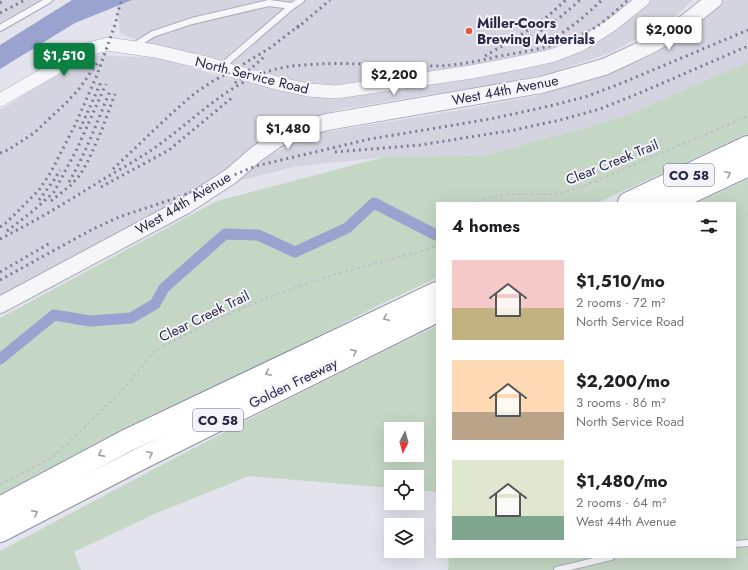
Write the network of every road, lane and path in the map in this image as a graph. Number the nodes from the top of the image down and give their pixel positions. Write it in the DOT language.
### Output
graph roads {
  1 [pos="50,0"];
  2 [pos="301,0"];
  3 [pos="643,0"];
  4 [pos="714,0"];
  5 [pos="292,6"];
  6 [pos="0,28"];
  7 [pos="132,47"];
  8 [pos="220,68"];
  9 [pos="0,100"];
  10 [pos="748,116"];
  11 [pos="748,147"];
  12 [pos="748,164"];
  13 [pos="480,202"];
  14 [pos="631,202"];
  15 [pos="669,202"];
  16 [pos="436,245"];
  17 [pos="436,293"];
  18 [pos="0,305"];
  19 [pos="436,311"];
  20 [pos="0,485"];
  21 [pos="0,508"];
  22 [pos="0,531"];
  23 [pos="748,543"];
  24 [pos="736,544"];
  25 [pos="606,558"];
  26 [pos="557,570"];
  1 -- 6 [label="lane"];
  2 -- 5 [label="lane"];
  3 -- 8 [label="street, North Service Road"];
  4 -- 18 [label="street, West 44th Avenue"];
  5 -- 7 [label="lane"];
  5 -- 8 [label="lane"];
  7 -- 8 [label="street, North Service Road"];
  7 -- 9 [label="street, North Service Road"];
  10 -- 13 [label="path, Clear Creek Trail"];
  11 -- 14 [label="highway, CO 58"];
  15 -- 12 [label="highway, CO 58, one-way"];
  16 -- 20 [label="path, Clear Creek Trail"];
  17 -- 21 [label="highway, Golden Freeway / CO 58, one-way"];
  22 -- 19 [label="highway, Golden Freeway / CO 58, one-way"];
  23 -- 24 [label="lane"];
  25 -- 26 [label="lane"];
}
